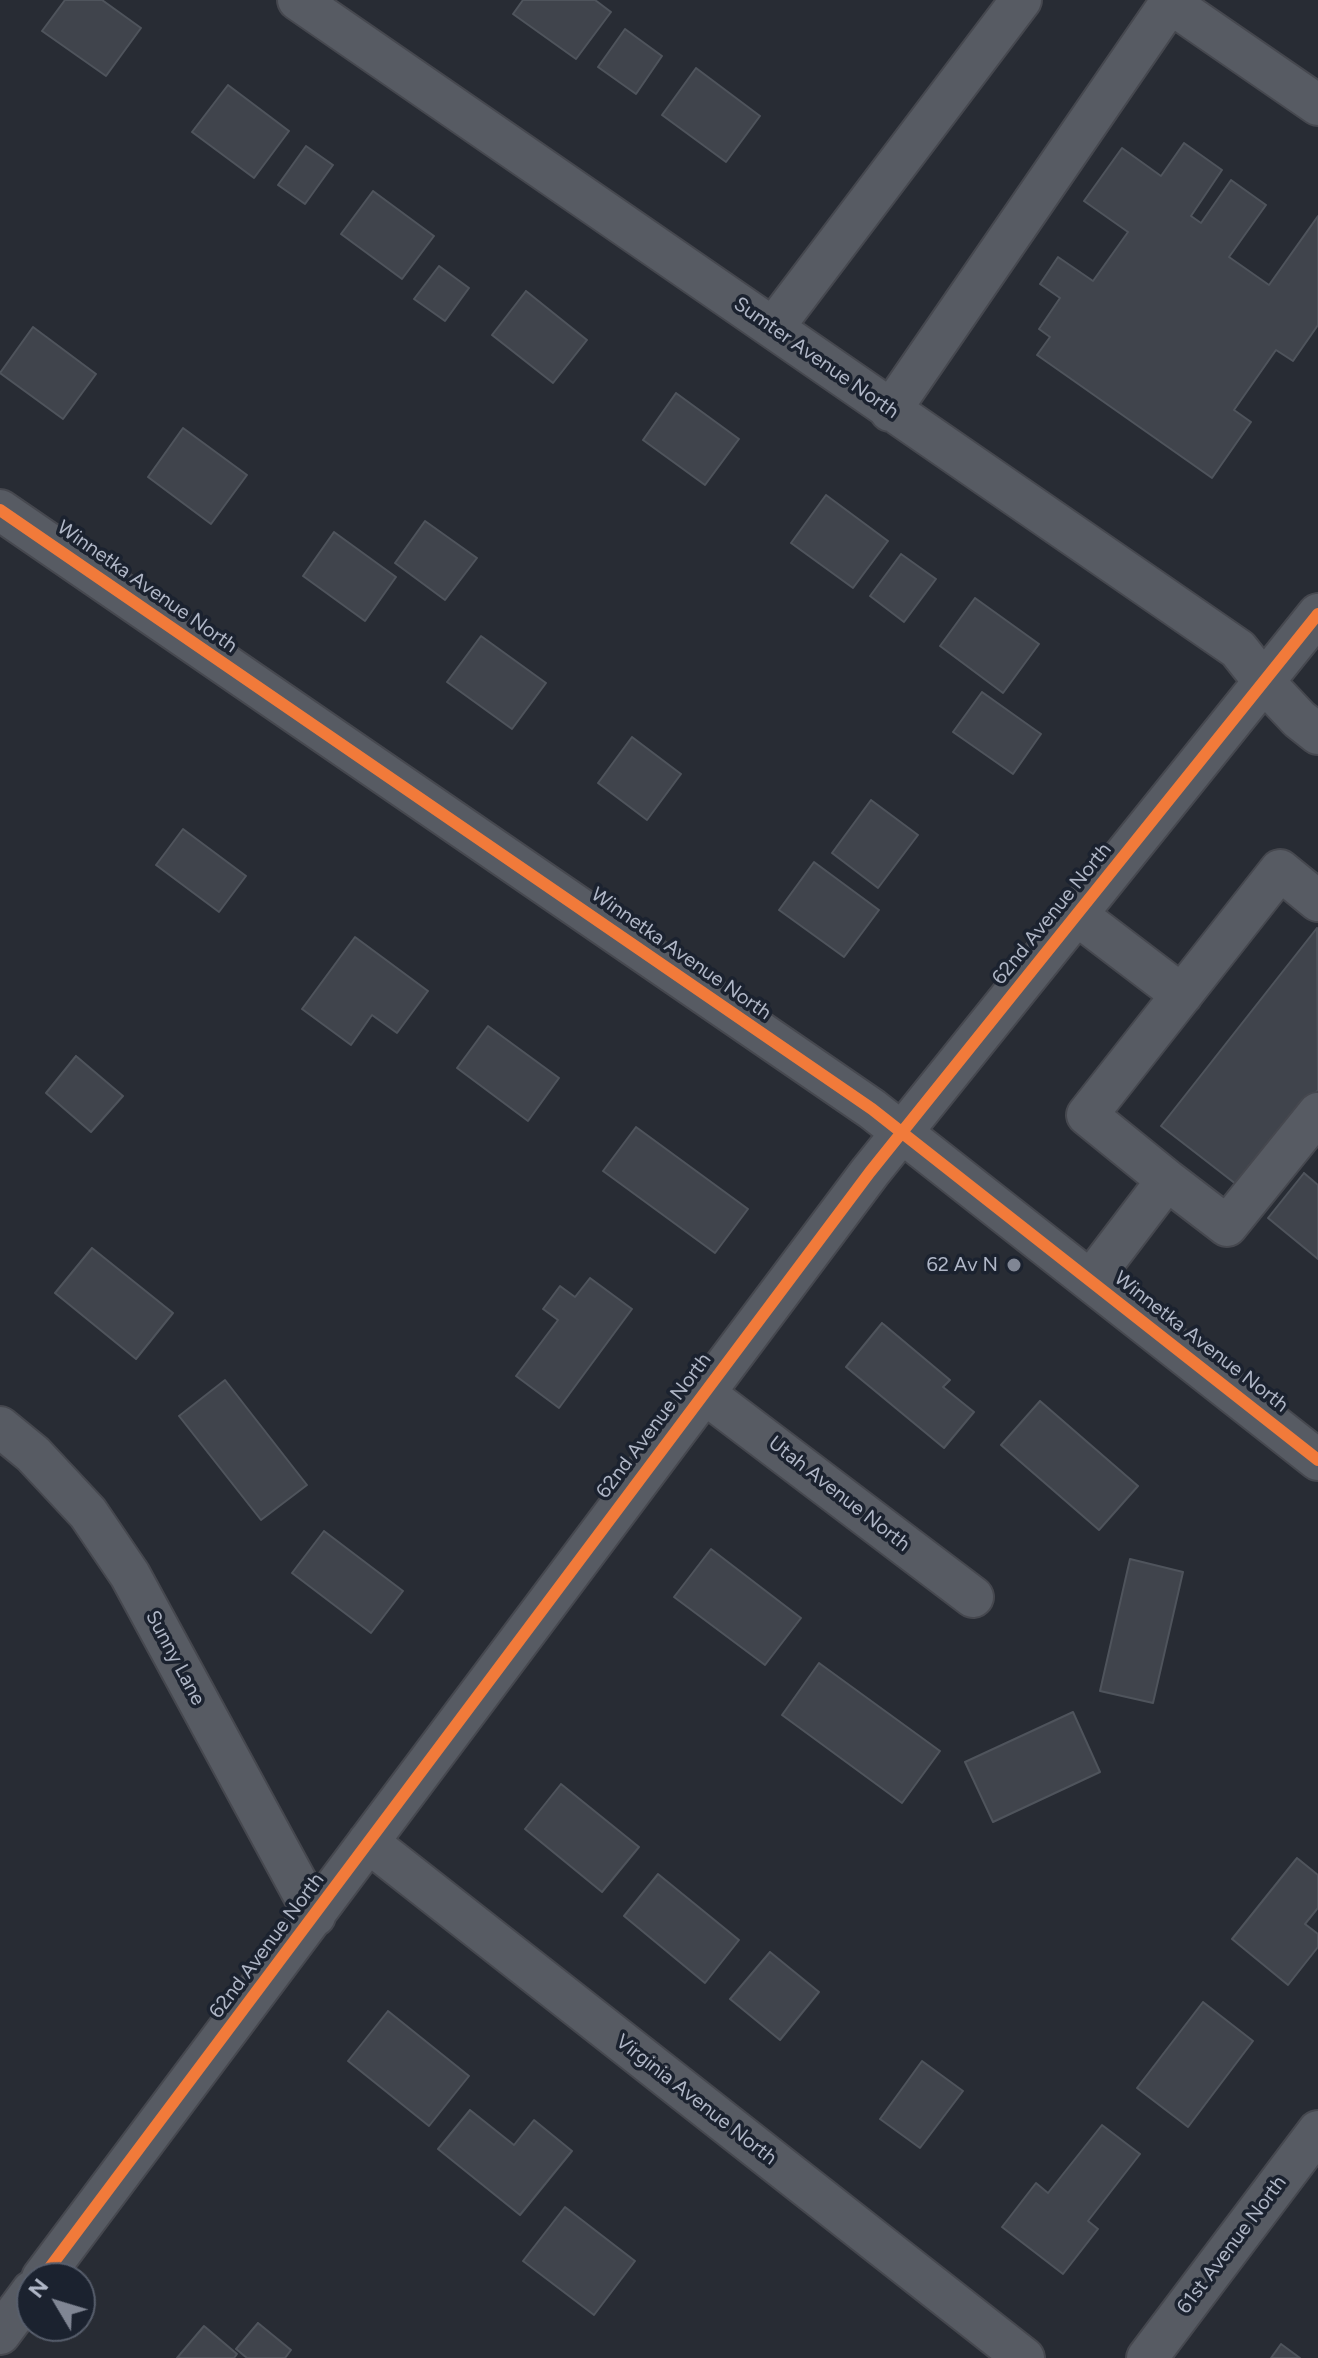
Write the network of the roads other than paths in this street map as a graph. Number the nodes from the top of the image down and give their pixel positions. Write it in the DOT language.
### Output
graph roads {
  1 [pos="298,0"];
  2 [pos="1021,0"];
  3 [pos="1171,1"];
  4 [pos="1318,105"];
  5 [pos="773,328"];
  6 [pos="890,411"];
  7 [pos="0,510"];
  8 [pos="1318,614"];
  9 [pos="1265,683"];
  10 [pos="1318,734"];
  11 [pos="1318,901"];
  12 [pos="1077,915"];
  13 [pos="1182,995"];
  14 [pos="1318,1113"];
  15 [pos="902,1132"];
  16 [pos="1167,1180"];
  17 [pos="1091,1280"];
  18 [pos="704,1393"];
  19 [pos="0,1427"];
  20 [pos="1318,1460"];
  21 [pos="973,1597"];
  22 [pos="368,1842"];
  23 [pos="315,1916"];
  24 [pos="1318,2131"];
  25 [pos="54,2262"];
  26 [pos="16,2312"];
  27 [pos="0,2334"];
  28 [pos="1024,2358"];
  29 [pos="1147,2358"];
  1 -- 5 [label="street, Sumter Avenue North"];
  2 -- 5 [label="street"];
  3 -- 4 [label="street"];
  3 -- 6 [label="street"];
  5 -- 6 [label="street, Sumter Avenue North"];
  6 -- 9 [label="street, Sumter Avenue North"];
  7 -- 15 [label="street, Winnetka Avenue North"];
  8 -- 9 [label="street, 62nd Avenue North"];
  9 -- 10 [label="street, Sumter Avenue North"];
  9 -- 12 [label="street, 62nd Avenue North"];
  11 -- 13 [label="street"];
  12 -- 13 [label="street"];
  12 -- 15 [label="street, 62nd Avenue North"];
  13 -- 16 [label="street"];
  14 -- 16 [label="street"];
  15 -- 17 [label="street, Winnetka Avenue North"];
  15 -- 18 [label="street, 62nd Avenue North"];
  16 -- 17 [label="street"];
  17 -- 20 [label="street, Winnetka Avenue North"];
  18 -- 21 [label="street, Utah Avenue North"];
  18 -- 22 [label="street, 62nd Avenue North"];
  19 -- 23 [label="street, Sunny Lane"];
  22 -- 23 [label="street, 62nd Avenue North"];
  22 -- 28 [label="street, Virginia Avenue North"];
  23 -- 25 [label="street, 62nd Avenue North"];
  24 -- 29 [label="street, 61st Avenue North"];
  26 -- 27 [label="street"];
}
